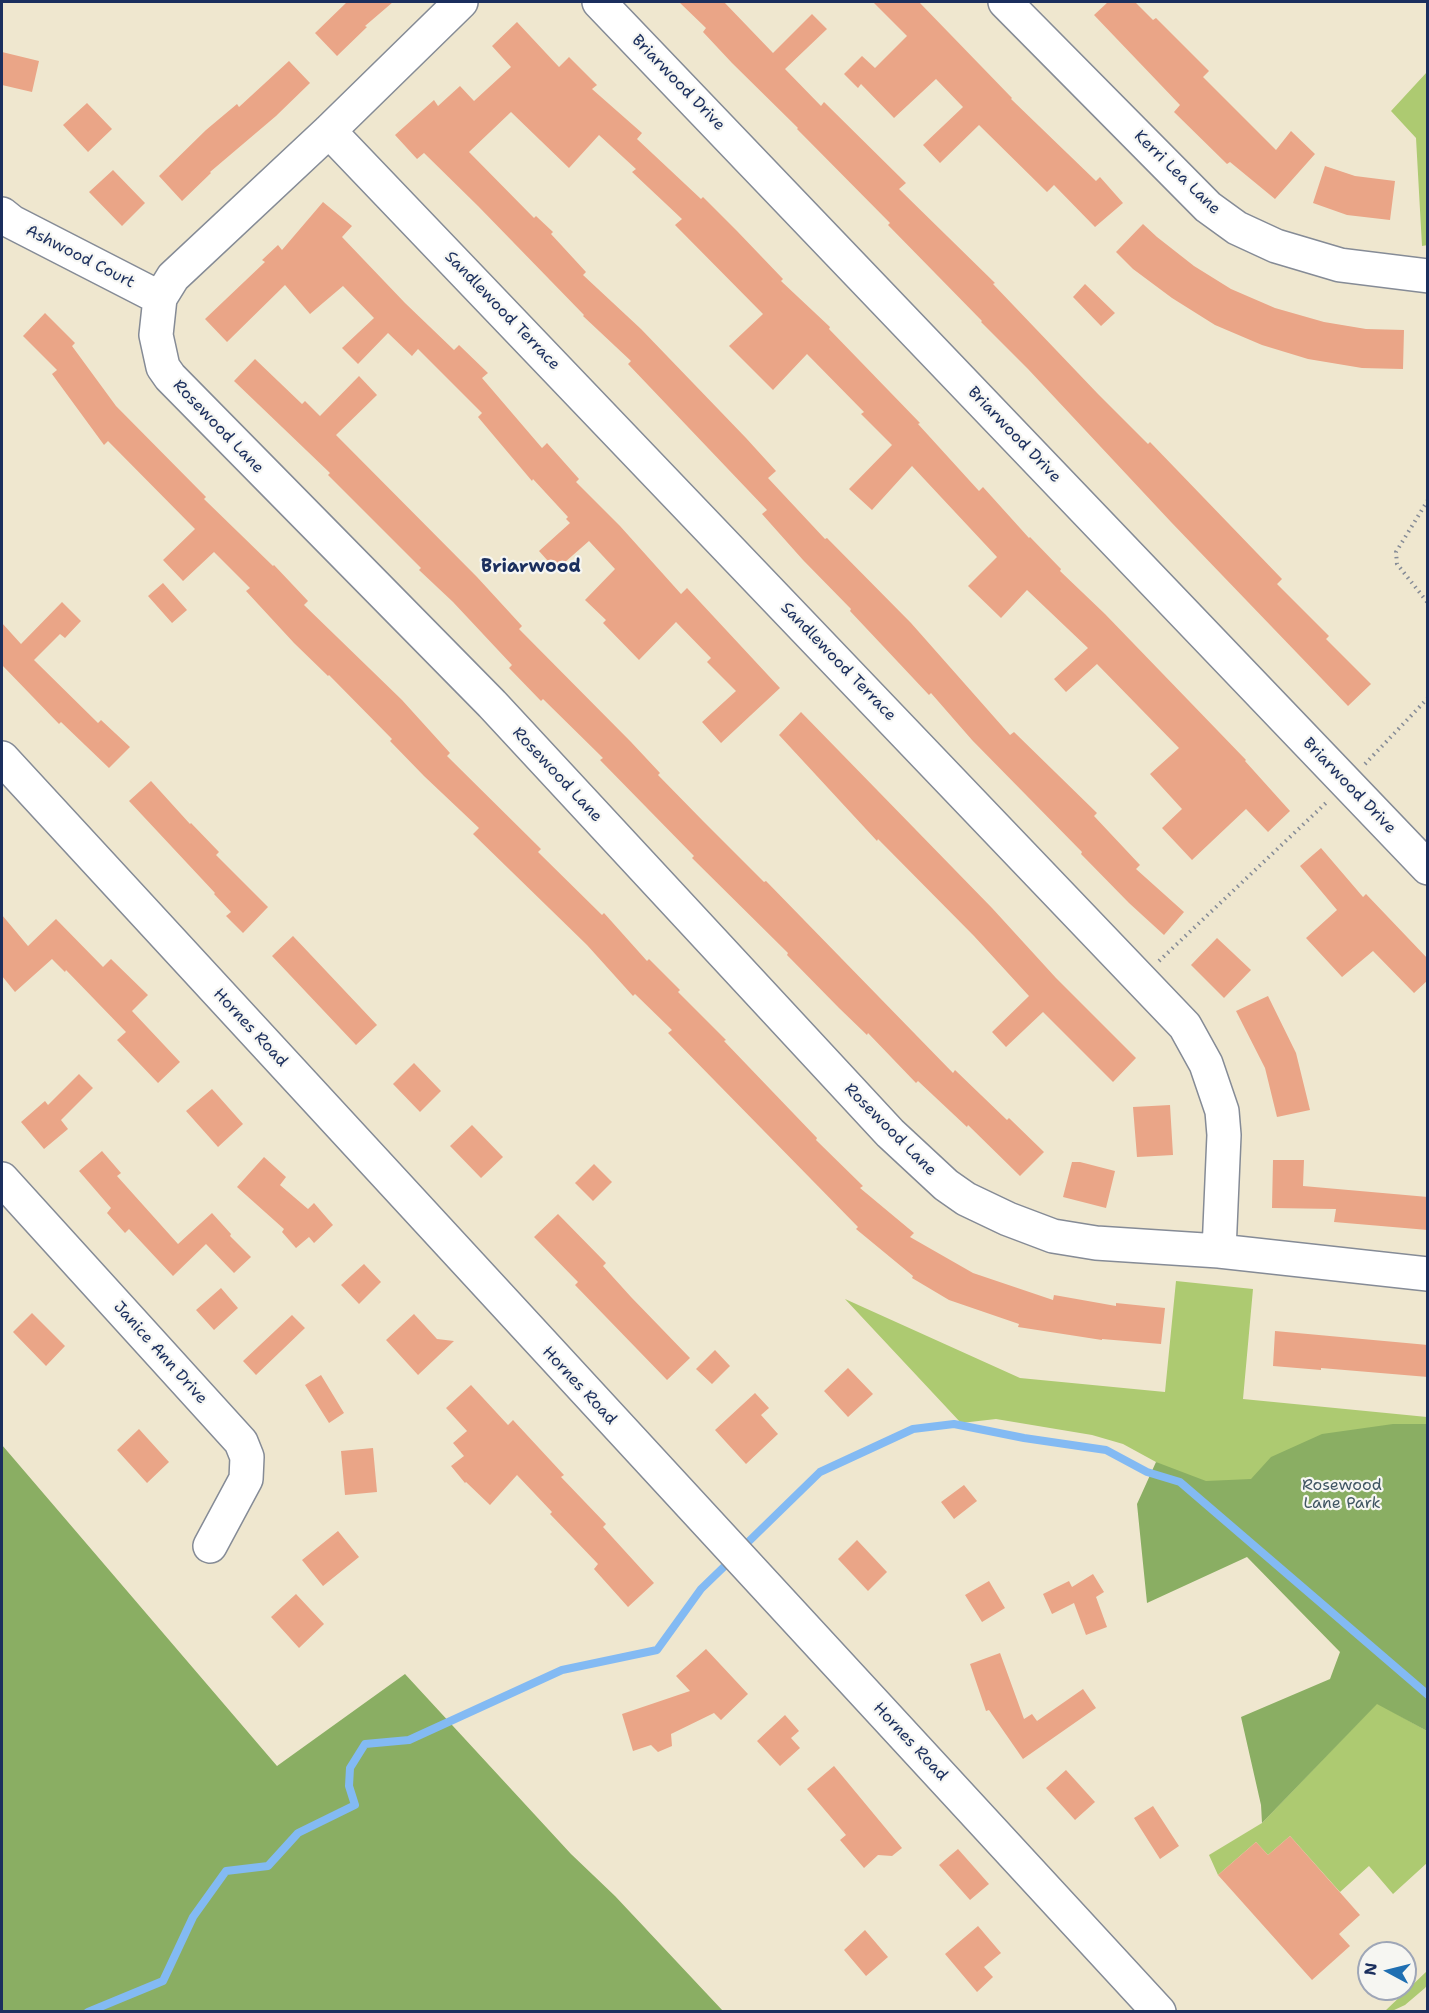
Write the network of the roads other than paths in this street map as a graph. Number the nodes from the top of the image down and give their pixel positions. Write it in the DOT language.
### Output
graph roads {
  1 [pos="461,2"];
  2 [pos="599,2"];
  3 [pos="1005,2"];
  4 [pos="329,131"];
  5 [pos="2,214"];
  6 [pos="1428,276"];
  7 [pos="160,298"];
  8 [pos="2,758"];
  9 [pos="1428,868"];
  10 [pos="2,1179"];
  11 [pos="1220,1251"];
  12 [pos="1428,1274"];
  13 [pos="210,1546"];
  14 [pos="1159,2012"];
  1 -- 4 [label="street, Rosewood Lane"];
  2 -- 9 [label="street, Briarwood Drive"];
  3 -- 6 [label="street, Kerri Lea Lane"];
  4 -- 7 [label="street, Rosewood Lane"];
  4 -- 11 [label="street, Sandlewood Terrace"];
  5 -- 7 [label="street, Ashwood Court"];
  7 -- 11 [label="street, Rosewood Lane"];
  8 -- 14 [label="street, Hornes Road"];
  10 -- 13 [label="street, Janice Ann Drive"];
  11 -- 12 [label="street, Rosewood Lane"];
}
